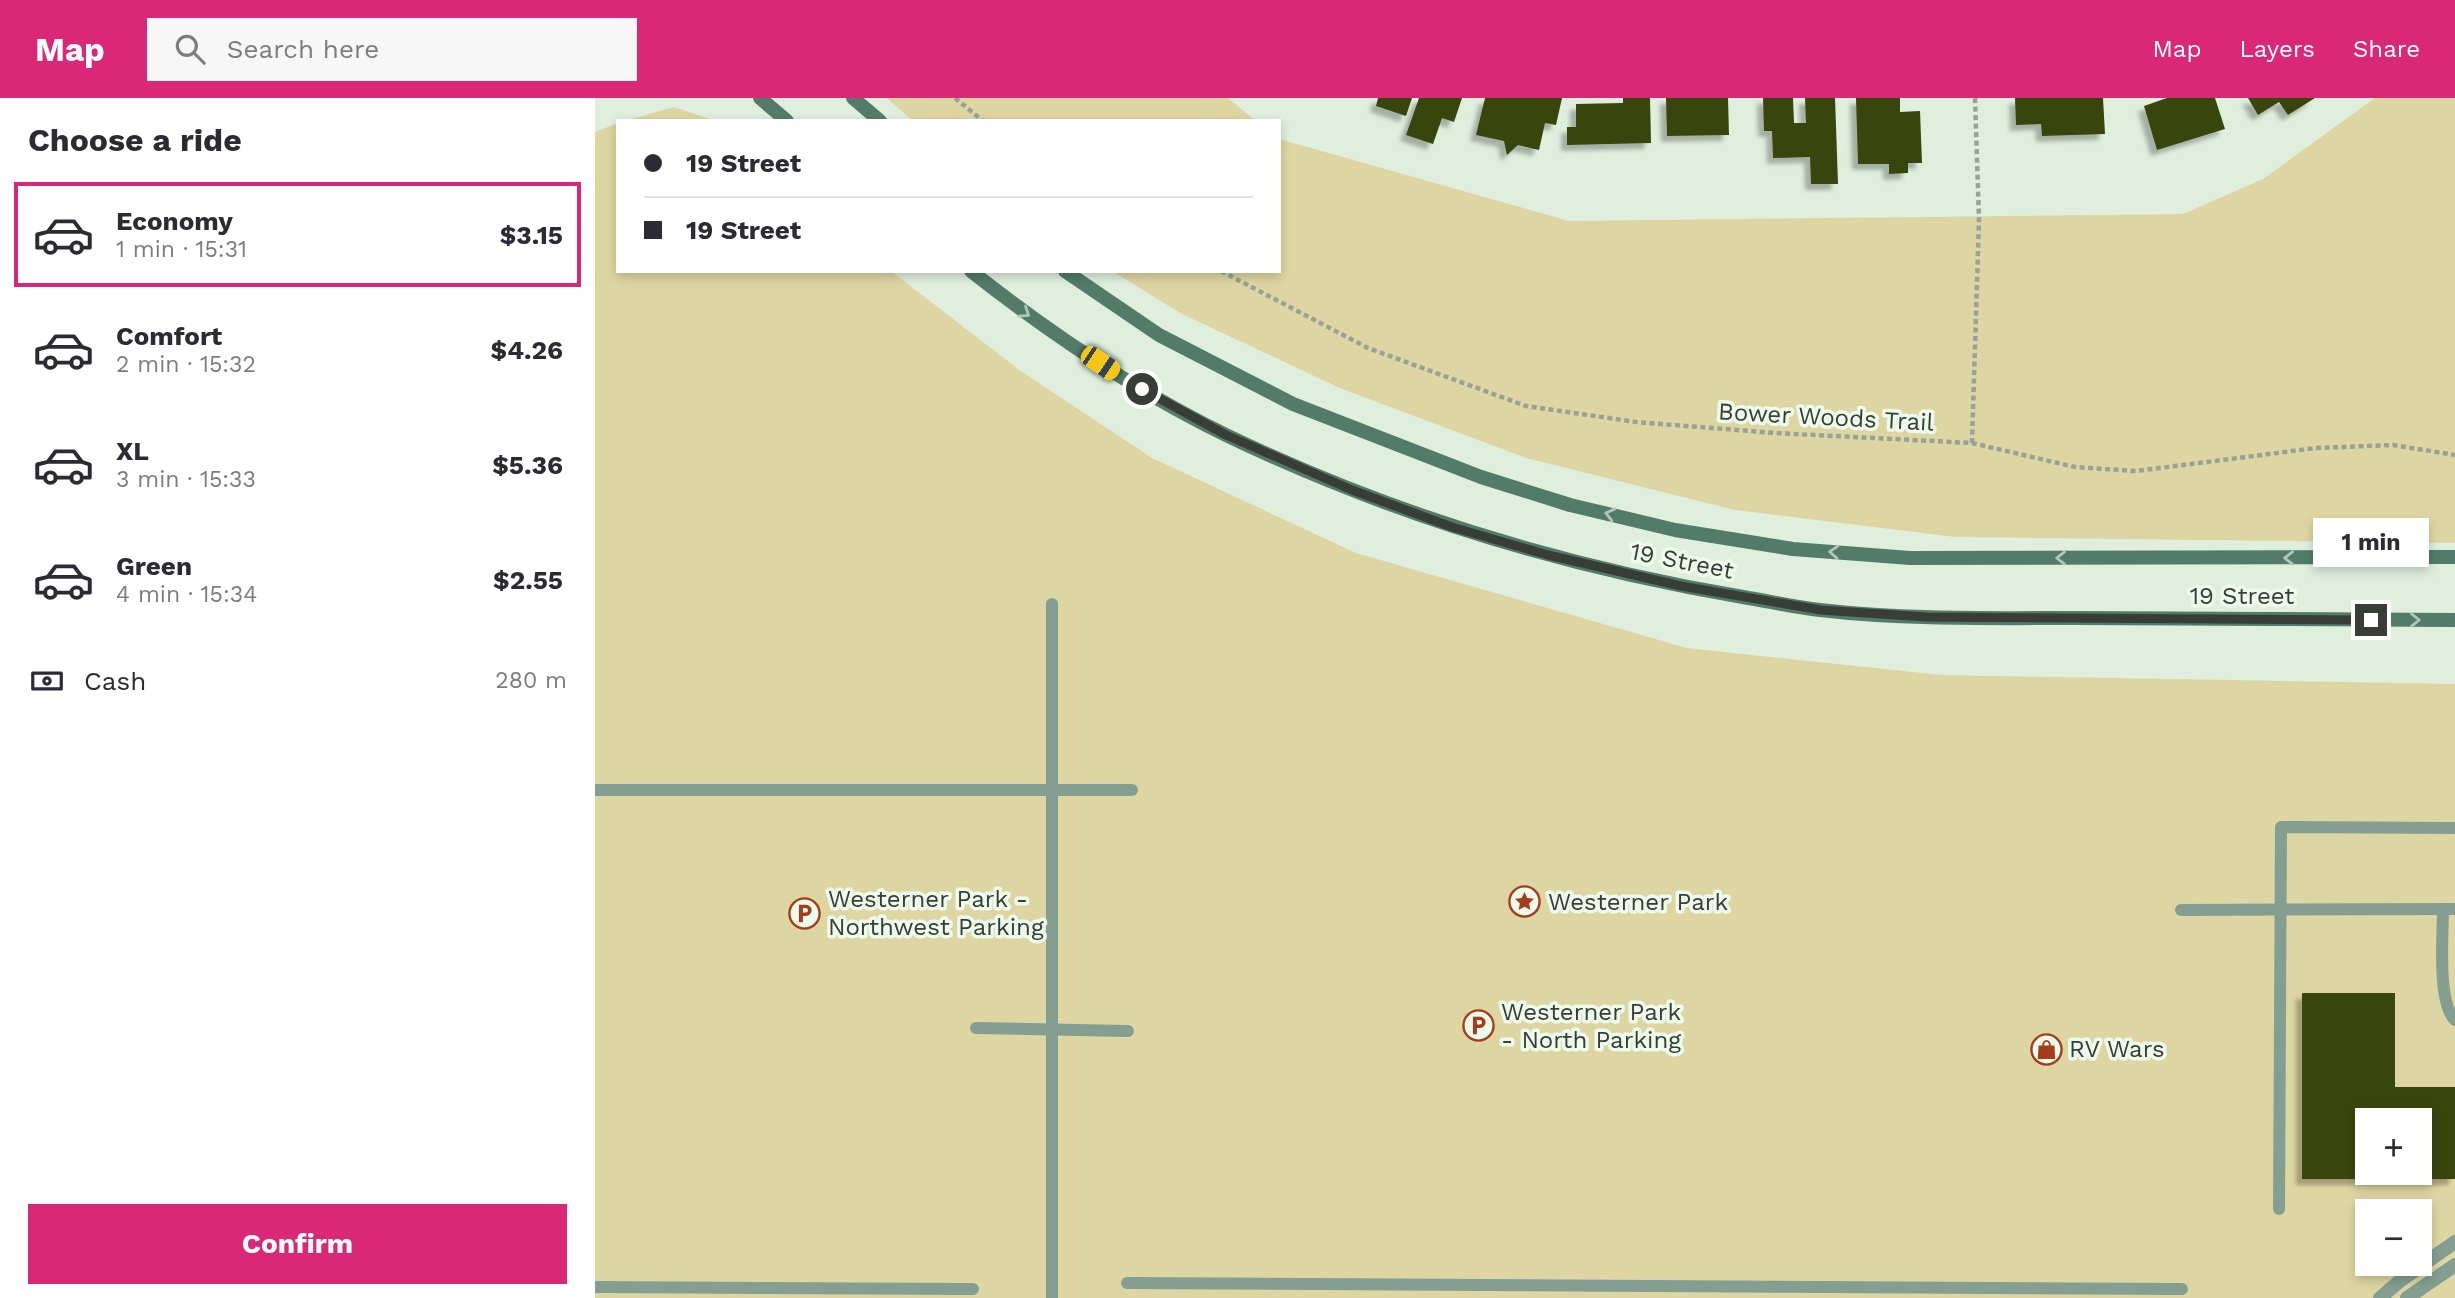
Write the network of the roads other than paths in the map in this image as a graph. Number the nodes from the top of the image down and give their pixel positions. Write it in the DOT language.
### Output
graph roads {
  1 [pos="760,98"];
  2 [pos="853,98"];
  3 [pos="785,119"];
  4 [pos="878,119"];
  5 [pos="974,273"];
  6 [pos="1068,273"];
  7 [pos="2455,557"];
  8 [pos="1052,604"];
  9 [pos="2455,620"];
  10 [pos="595,790"];
  11 [pos="1051,790"];
  12 [pos="1132,790"];
  13 [pos="2455,828"];
  14 [pos="2449,909"];
  15 [pos="2181,910"];
  16 [pos="2281,910"];
  17 [pos="2455,1020"];
  18 [pos="975,1028"];
  19 [pos="1051,1030"];
  20 [pos="1128,1031"];
  21 [pos="2279,1209"];
  22 [pos="2455,1242"];
  23 [pos="2455,1265"];
  24 [pos="2401,1280"];
  25 [pos="1127,1283"];
  26 [pos="595,1287"];
  27 [pos="973,1289"];
  28 [pos="2182,1289"];
  29 [pos="1480,1292"];
  30 [pos="707,1293"];
  31 [pos="885,1293"];
  32 [pos="2409,1297"];
  33 [pos="1052,1298"];
  34 [pos="2380,1298"];
  1 -- 3 [label="main road"];
  2 -- 4 [label="main road"];
  5 -- 9 [label="main road, 19 Street, one-way"];
  7 -- 6 [label="main road, 19 Street, one-way"];
  8 -- 11 [label="lane"];
  10 -- 11 [label="lane"];
  11 -- 12 [label="lane"];
  11 -- 19 [label="lane"];
  13 -- 16 [label="lane"];
  14 -- 16 [label="lane"];
  14 -- 17 [label="lane"];
  15 -- 16 [label="lane"];
  16 -- 21 [label="lane"];
  18 -- 19 [label="lane"];
  19 -- 20 [label="lane"];
  19 -- 33 [label="lane"];
  22 -- 24 [label="street"];
  23 -- 32 [label="street"];
  24 -- 32 [label="street"];
  24 -- 34 [label="street"];
  25 -- 29 [label="lane"];
  26 -- 30 [label="lane"];
  27 -- 31 [label="lane"];
  28 -- 29 [label="lane"];
  30 -- 31 [label="lane"];
}
